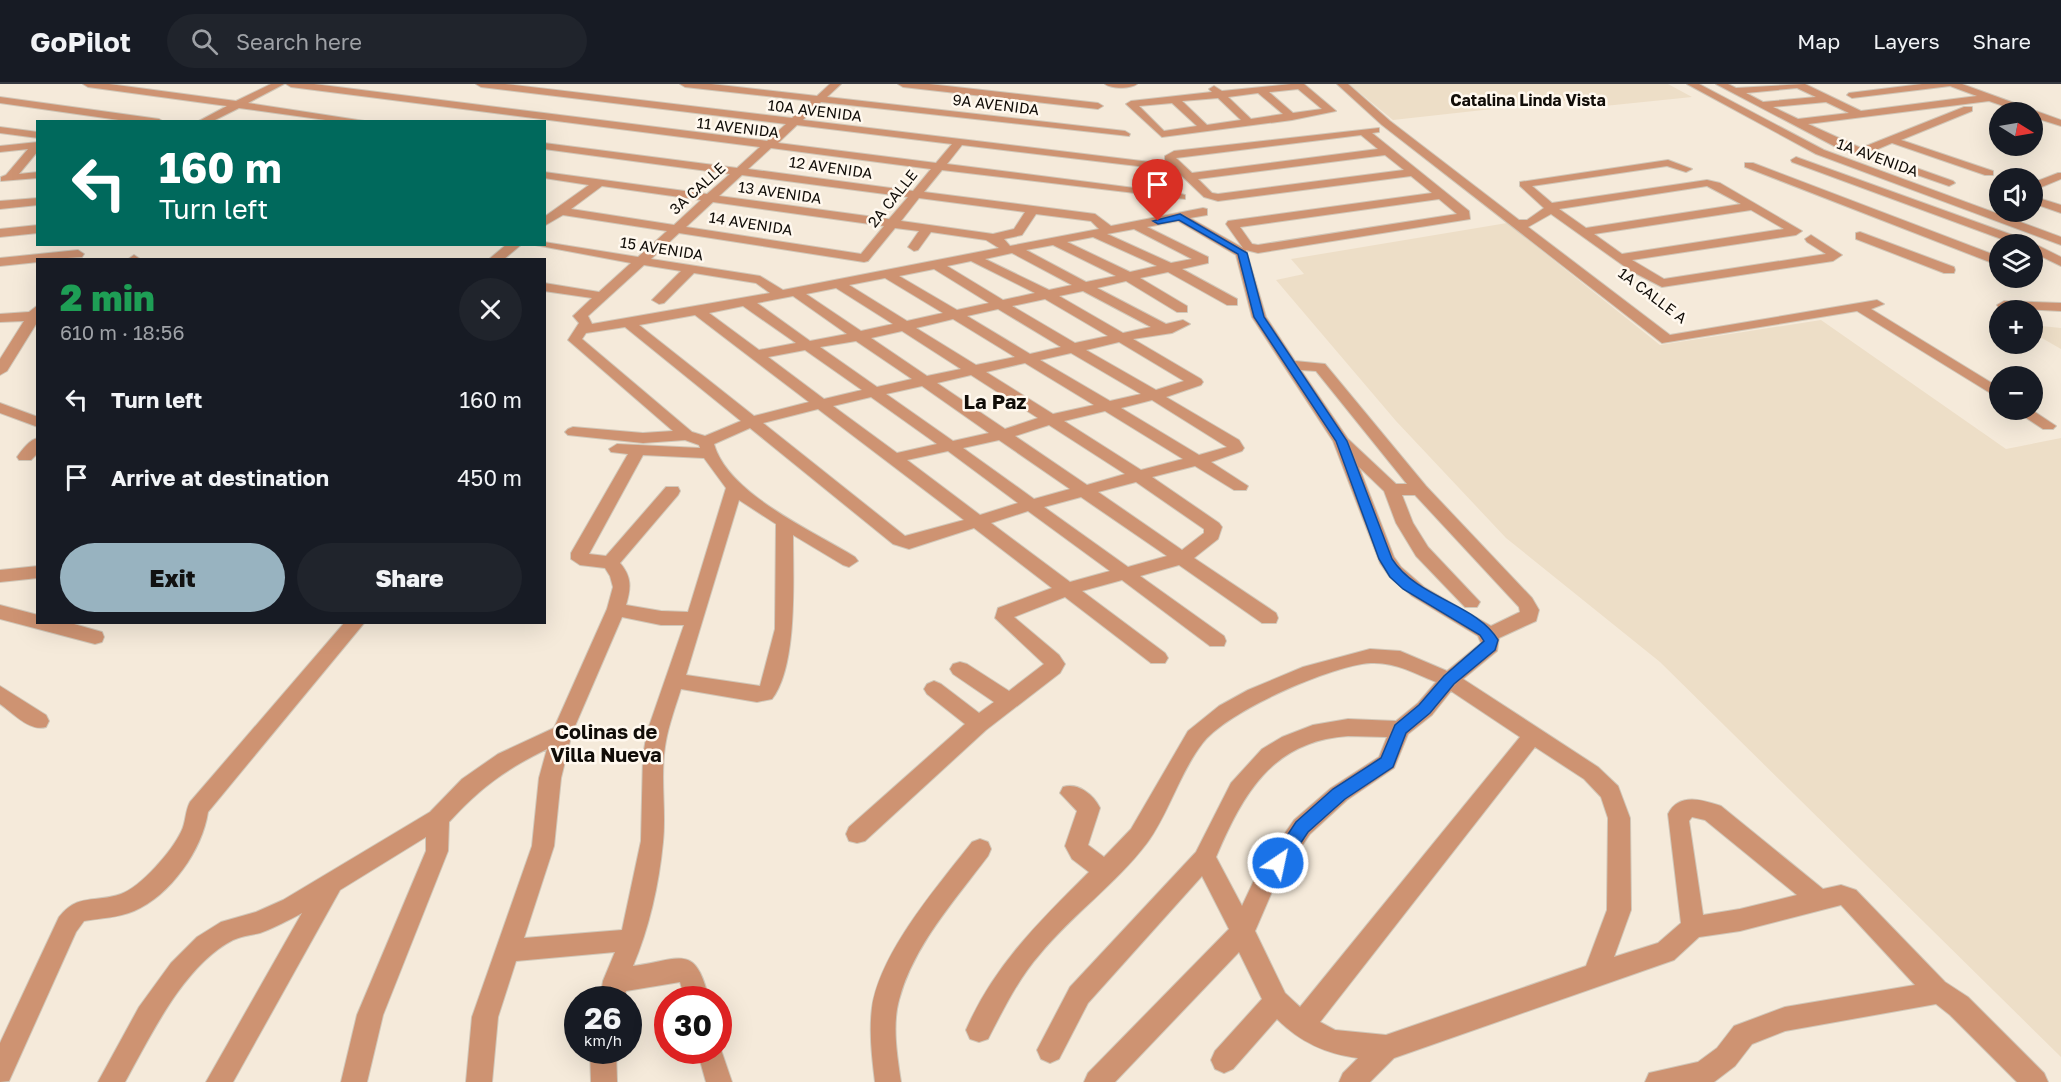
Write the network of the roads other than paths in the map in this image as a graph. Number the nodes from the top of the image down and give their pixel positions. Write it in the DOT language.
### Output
graph roads {
  1 [pos="88,84"];
  2 [pos="279,84"];
  3 [pos="291,84"];
  4 [pos="481,84"];
  5 [pos="550,84"];
  6 [pos="601,84"];
  7 [pos="685,84"];
  8 [pos="836,84"];
  9 [pos="903,84"];
  10 [pos="1007,84"];
  11 [pos="1110,84"];
  12 [pos="1132,84"];
  13 [pos="1208,84"];
  14 [pos="1342,84"];
  15 [pos="1352,84"];
  16 [pos="1692,84"];
  17 [pos="1721,84"];
  18 [pos="1798,84"];
  19 [pos="1948,84"];
  20 [pos="1953,84"];
  21 [pos="1260,90"];
  22 [pos="539,91"];
  23 [pos="1735,92"];
  24 [pos="1219,94"];
  25 [pos="1852,95"];
  26 [pos="582,97"];
  27 [pos="1827,98"];
  28 [pos="819,99"];
  29 [pos="1174,99"];
  30 [pos="1365,99"];
  31 [pos="1990,99"];
  32 [pos="0,100"];
  33 [pos="1999,102"];
  34 [pos="238,104"];
  35 [pos="1760,105"];
  36 [pos="989,106"];
  37 [pos="1098,106"];
  38 [pos="1861,115"];
  39 [pos="2043,115"];
  40 [pos="1292,117"];
  41 [pos="2043,117"];
  42 [pos="2061,117"];
  43 [pos="145,120"];
  44 [pos="206,120"];
  45 [pos="352,120"];
  46 [pos="546,120"];
  47 [pos="793,122"];
  48 [pos="1250,123"];
  49 [pos="1795,123"];
  50 [pos="2061,123"];
  51 [pos="1399,127"];
  52 [pos="1206,129"];
  53 [pos="0,130"];
  54 [pos="1364,132"];
  55 [pos="1125,134"];
  56 [pos="36,135"];
  57 [pos="1892,140"];
  58 [pos="959,142"];
  59 [pos="36,146"];
  60 [pos="546,146"];
  61 [pos="767,146"];
  62 [pos="36,147"];
  63 [pos="0,149"];
  64 [pos="1388,151"];
  65 [pos="1861,152"];
  66 [pos="1797,160"];
  67 [pos="1146,164"];
  68 [pos="1749,165"];
  69 [pos="938,167"];
  70 [pos="1686,168"];
  71 [pos="738,171"];
  72 [pos="1414,172"];
  73 [pos="1989,173"];
  74 [pos="546,175"];
  75 [pos="36,176"];
  76 [pos="2058,176"];
  77 [pos="1189,177"];
  78 [pos="5,179"];
  79 [pos="599,183"];
  80 [pos="1949,183"];
  81 [pos="2043,183"];
  82 [pos="915,195"];
  83 [pos="1442,195"];
  84 [pos="1181,196"];
  85 [pos="709,198"];
  86 [pos="1948,199"];
  87 [pos="36,201"];
  88 [pos="2043,203"];
  89 [pos="0,205"];
  90 [pos="1752,206"];
  91 [pos="1554,208"];
  92 [pos="1927,208"];
  93 [pos="2061,209"];
  94 [pos="1032,210"];
  95 [pos="561,211"];
  96 [pos="1203,212"];
  97 [pos="1180,217"];
  98 [pos="546,222"];
  99 [pos="1896,223"];
  100 [pos="891,225"];
  101 [pos="1135,225"];
  102 [pos="676,228"];
  103 [pos="1530,228"];
  104 [pos="927,229"];
  105 [pos="36,230"];
  106 [pos="1109,231"];
  107 [pos="1585,232"];
  108 [pos="0,233"];
  109 [pos="1094,233"];
  110 [pos="1998,234"];
  111 [pos="993,238"];
  112 [pos="1811,239"];
  113 [pos="1055,241"];
  114 [pos="2060,241"];
  115 [pos="513,246"];
  116 [pos="546,246"];
  117 [pos="914,247"];
  118 [pos="1010,250"];
  119 [pos="79,253"];
  120 [pos="2043,253"];
  121 [pos="972,257"];
  122 [pos="497,258"];
  123 [pos="864,258"];
  124 [pos="1621,258"];
  125 [pos="1989,258"];
  126 [pos="0,262"];
  127 [pos="640,262"];
  128 [pos="2061,262"];
  129 [pos="935,264"];
  130 [pos="1171,268"];
  131 [pos="690,270"];
  132 [pos="1949,270"];
  133 [pos="880,275"];
  134 [pos="1129,277"];
  135 [pos="837,283"];
  136 [pos="1088,286"];
  137 [pos="546,287"];
  138 [pos="787,293"];
  139 [pos="1046,294"];
  140 [pos="602,296"];
  141 [pos="659,300"];
  142 [pos="745,302"];
  143 [pos="1233,302"];
  144 [pos="997,304"];
  145 [pos="1877,304"];
  146 [pos="2043,306"];
  147 [pos="1859,307"];
  148 [pos="2061,307"];
  149 [pos="698,311"];
  150 [pos="36,314"];
  151 [pos="955,314"];
  152 [pos="0,318"];
  153 [pos="580,323"];
  154 [pos="629,323"];
  155 [pos="907,326"];
  156 [pos="1164,328"];
  157 [pos="859,336"];
  158 [pos="1119,338"];
  159 [pos="805,346"];
  160 [pos="1071,348"];
  161 [pos="759,354"];
  162 [pos="1028,358"];
  163 [pos="1293,365"];
  164 [pos="973,370"];
  165 [pos="0,371"];
  166 [pos="923,382"];
  167 [pos="1989,388"];
  168 [pos="875,392"];
  169 [pos="1156,395"];
  170 [pos="820,404"];
  171 [pos="1108,405"];
  172 [pos="0,408"];
  173 [pos="1049,420"];
  174 [pos="2038,420"];
  175 [pos="36,422"];
  176 [pos="753,422"];
  177 [pos="2048,426"];
  178 [pos="573,432"];
  179 [pos="687,435"];
  180 [pos="1001,435"];
  181 [pos="1341,441"];
  182 [pos="36,445"];
  183 [pos="949,445"];
  184 [pos="707,447"];
  185 [pos="617,449"];
  186 [pos="638,450"];
  187 [pos="25,457"];
  188 [pos="895,458"];
  189 [pos="1197,460"];
  190 [pos="1139,476"];
  191 [pos="1240,486"];
  192 [pos="734,488"];
  193 [pos="1392,489"];
  194 [pos="1420,490"];
  195 [pos="672,491"];
  196 [pos="1084,491"];
  197 [pos="1030,505"];
  198 [pos="977,521"];
  199 [pos="785,524"];
  200 [pos="1184,558"];
  201 [pos="849,561"];
  202 [pos="610,563"];
  203 [pos="36,572"];
  204 [pos="1125,573"];
  205 [pos="0,576"];
  206 [pos="1067,590"];
  207 [pos="1471,602"];
  208 [pos="616,609"];
  209 [pos="0,612"];
  210 [pos="1269,618"];
  211 [pos="695,619"];
  212 [pos="36,621"];
  213 [pos="46,624"];
  214 [pos="354,624"];
  215 [pos="1489,635"];
  216 [pos="95,637"];
  217 [pos="1217,641"];
  218 [pos="1158,658"];
  219 [pos="960,669"];
  220 [pos="673,680"];
  221 [pos="1449,680"];
  222 [pos="934,689"];
  223 [pos="0,694"];
  224 [pos="1007,700"];
  225 [pos="39,721"];
  226 [pos="979,724"];
  227 [pos="1400,729"];
  228 [pos="562,733"];
  229 [pos="1534,734"];
  230 [pos="1071,793"];
  231 [pos="438,819"];
  232 [pos="857,834"];
  233 [pos="980,849"];
  234 [pos="1204,858"];
  235 [pos="1106,872"];
  236 [pos="333,881"];
  237 [pos="1821,901"];
  238 [pos="1693,927"];
  239 [pos="1243,930"];
  240 [pos="632,940"];
  241 [pos="508,950"];
  242 [pos="1595,974"];
  243 [pos="615,986"];
  244 [pos="627,986"];
  245 [pos="694,986"];
  246 [pos="1936,990"];
  247 [pos="1276,1001"];
  248 [pos="1301,1026"];
  249 [pos="979,1030"];
  250 [pos="1386,1048"];
  251 [pos="1050,1050"];
  252 [pos="1224,1060"];
  253 [pos="603,1064"];
  254 [pos="714,1064"];
  255 [pos="0,1072"];
  256 [pos="111,1082"];
  257 [pos="219,1082"];
  258 [pos="354,1082"];
  259 [pos="479,1082"];
  260 [pos="604,1082"];
  261 [pos="718,1082"];
  262 [pos="888,1082"];
  263 [pos="1097,1082"];
  264 [pos="1352,1082"];
  265 [pos="1658,1082"];
  266 [pos="2035,1082"];
  1 -- 34 [label="street"];
  2 -- 34 [label="street"];
  3 -- 46 [label="street, 11 AVENIDA"];
  4 -- 22 [label="street, 10A AVENIDA"];
  5 -- 22 [label="street"];
  6 -- 26 [label="street"];
  7 -- 28 [label="street, 9A AVENIDA"];
  8 -- 28 [label="street, 3A CALLE"];
  9 -- 36 [label="street"];
  10 -- 36 [label="street"];
  11 -- 12 [label="street"];
  13 -- 24 [label="street"];
  14 -- 30 [label="street, 1A CALLE A"];
  15 -- 30 [label="street, 1A CALLE A"];
  16 -- 86 [label="street, 1A AVENIDA"];
  17 -- 23 [label="street"];
  18 -- 23 [label="street"];
  18 -- 27 [label="street"];
  19 -- 25 [label="street"];
  20 -- 31 [label="street"];
  21 -- 24 [label="street"];
  21 -- 40 [label="street"];
  21 -- 40 [label="street"];
  22 -- 26 [label="street, 10A AVENIDA"];
  23 -- 35 [label="street"];
  24 -- 29 [label="street"];
  24 -- 48 [label="street"];
  26 -- 46 [label="street"];
  26 -- 47 [label="street, 10A AVENIDA"];
  27 -- 35 [label="street"];
  27 -- 38 [label="street"];
  28 -- 36 [label="street, 9A AVENIDA"];
  28 -- 47 [label="street, 3A CALLE"];
  29 -- 52 [label="street"];
  29 -- 52 [label="street"];
  30 -- 51 [label="street, 1A CALLE A"];
  31 -- 33 [label="street"];
  31 -- 38 [label="street"];
  31 -- 57 [label="street"];
  32 -- 43 [label="street"];
  34 -- 44 [label="street"];
  34 -- 45 [label="street"];
  35 -- 49 [label="street"];
  36 -- 37 [label="street"];
  36 -- 55 [label="street, 9A AVENIDA"];
  38 -- 49 [label="street"];
  39 -- 42 [label="street"];
  40 -- 48 [label="street"];
  41 -- 50 [label="street"];
  46 -- 61 [label="street, 11 AVENIDA"];
  47 -- 58 [label="street, 10A AVENIDA"];
  47 -- 61 [label="street, 3A CALLE"];
  48 -- 52 [label="street"];
  49 -- 65 [label="street"];
  51 -- 54 [label="street"];
  51 -- 103 [label="street, 1A CALLE A"];
  53 -- 56 [label="street"];
  54 -- 64 [label="street"];
  54 -- 77 [label="street"];
  57 -- 65 [label="street"];
  57 -- 73 [label="street"];
  58 -- 67 [label="street, 10A AVENIDA"];
  58 -- 69 [label="street, 2A CALLE"];
  59 -- 63 [label="street"];
  60 -- 71 [label="street, 12 AVENIDA"];
  61 -- 69 [label="street, 11 AVENIDA"];
  61 -- 71 [label="street, 3A CALLE"];
  62 -- 78 [label="street"];
  64 -- 72 [label="street"];
  64 -- 77 [label="street"];
  65 -- 80 [label="street"];
  66 -- 92 [label="street"];
  68 -- 99 [label="street"];
  69 -- 82 [label="street, 2A CALLE"];
  69 -- 84 [label="street, 11 AVENIDA"];
  70 -- 91 [label="street"];
  71 -- 82 [label="street, 12 AVENIDA"];
  71 -- 85 [label="street, 3A CALLE"];
  72 -- 77 [label="street"];
  72 -- 83 [label="street"];
  74 -- 79 [label="street, 13 AVENIDA"];
  75 -- 78 [label="street"];
  76 -- 81 [label="street"];
  79 -- 85 [label="street, 13 AVENIDA"];
  79 -- 95 [label="street"];
  82 -- 94 [label="street, 12 AVENIDA"];
  82 -- 100 [label="street, 2A CALLE"];
  83 -- 83 [label="street"];
  85 -- 100 [label="street, 13 AVENIDA"];
  85 -- 102 [label="street, 3A CALLE"];
  86 -- 92 [label="street"];
  86 -- 114 [label="street, 1A AVENIDA"];
  87 -- 89 [label="street"];
  88 -- 93 [label="street"];
  90 -- 91 [label="street"];
  90 -- 107 [label="street"];
  90 -- 124 [label="street"];
  91 -- 103 [label="street"];
  91 -- 107 [label="street"];
  92 -- 99 [label="street"];
  92 -- 110 [label="street"];
  94 -- 106 [label="street, 12 AVENIDA"];
  94 -- 111 [label="street"];
  95 -- 98 [label="street"];
  95 -- 102 [label="street, 14 AVENIDA"];
  96 -- 97 [label="street"];
  97 -- 101 [label="street"];
  97 -- 163 [label="street"];
  99 -- 125 [label="street"];
  99 -- 132 [label="street"];
  100 -- 104 [label="street, 13 AVENIDA"];
  100 -- 123 [label="street, 2A CALLE"];
  101 -- 106 [label="street"];
  101 -- 130 [label="street"];
  102 -- 123 [label="street, 14 AVENIDA"];
  102 -- 127 [label="street, 3A CALLE"];
  103 -- 147 [label="street, 1A CALLE A"];
  104 -- 111 [label="street, 13 AVENIDA"];
  104 -- 117 [label="street"];
  105 -- 108 [label="street"];
  106 -- 109 [label="street"];
  107 -- 124 [label="street"];
  109 -- 113 [label="street"];
  109 -- 130 [label="street"];
  111 -- 118 [label="street"];
  112 -- 124 [label="street"];
  113 -- 118 [label="street"];
  113 -- 134 [label="street"];
  115 -- 122 [label="street"];
  116 -- 127 [label="street, 15 AVENIDA"];
  118 -- 121 [label="street"];
  118 -- 136 [label="street"];
  119 -- 126 [label="street"];
  120 -- 128 [label="street"];
  121 -- 129 [label="street"];
  121 -- 139 [label="street"];
  123 -- 133 [label="street"];
  127 -- 131 [label="street, 15 AVENIDA"];
  127 -- 140 [label="street, 3A CALLE"];
  129 -- 133 [label="street"];
  129 -- 144 [label="street"];
  130 -- 134 [label="street"];
  130 -- 143 [label="street"];
  131 -- 138 [label="street, 15 AVENIDA"];
  131 -- 141 [label="street"];
  133 -- 135 [label="street"];
  133 -- 151 [label="street"];
  134 -- 136 [label="street"];
  134 -- 156 [label="street"];
  135 -- 138 [label="street"];
  135 -- 155 [label="street"];
  136 -- 139 [label="street"];
  136 -- 156 [label="street"];
  137 -- 140 [label="street"];
  138 -- 142 [label="street"];
  138 -- 157 [label="street, 15 AVENIDA"];
  139 -- 144 [label="street"];
  139 -- 158 [label="street"];
  140 -- 153 [label="street, 3A CALLE"];
  142 -- 149 [label="street"];
  142 -- 159 [label="street"];
  144 -- 151 [label="street"];
  144 -- 160 [label="street"];
  145 -- 147 [label="street"];
  146 -- 148 [label="street"];
  147 -- 167 [label="street"];
  149 -- 154 [label="street"];
  149 -- 161 [label="street"];
  150 -- 152 [label="street"];
  150 -- 165 [label="street"];
  151 -- 155 [label="street"];
  151 -- 162 [label="street"];
  153 -- 154 [label="street"];
  153 -- 179 [label="street"];
  154 -- 176 [label="street"];
  155 -- 157 [label="street"];
  155 -- 164 [label="street"];
  156 -- 158 [label="street"];
  157 -- 159 [label="street"];
  157 -- 166 [label="street, 15 AVENIDA"];
  158 -- 160 [label="street"];
  158 -- 169 [label="street"];
  159 -- 161 [label="street"];
  159 -- 168 [label="street"];
  160 -- 162 [label="street"];
  160 -- 169 [label="street"];
  161 -- 170 [label="street"];
  162 -- 164 [label="street"];
  162 -- 171 [label="street"];
  163 -- 181 [label="street"];
  163 -- 194 [label="street"];
  164 -- 166 [label="street"];
  164 -- 173 [label="street"];
  166 -- 168 [label="street"];
  166 -- 180 [label="street, 15 AVENIDA"];
  168 -- 170 [label="street"];
  168 -- 183 [label="street"];
  169 -- 171 [label="street"];
  169 -- 189 [label="street"];
  170 -- 176 [label="street"];
  170 -- 188 [label="street"];
  171 -- 173 [label="street"];
  171 -- 189 [label="street"];
  172 -- 175 [label="street"];
  173 -- 180 [label="street"];
  173 -- 190 [label="street"];
  174 -- 177 [label="street"];
  176 -- 184 [label="street"];
  176 -- 198 [label="street"];
  178 -- 179 [label="street"];
  179 -- 184 [label="street"];
  180 -- 183 [label="street"];
  180 -- 196 [label="street, 15 AVENIDA"];
  181 -- 193 [label="street"];
  181 -- 215 [label="street"];
  182 -- 187 [label="street"];
  183 -- 188 [label="street"];
  183 -- 197 [label="street"];
  184 -- 186 [label="street"];
  184 -- 192 [label="street"];
  185 -- 186 [label="street"];
  186 -- 202 [label="street"];
  188 -- 198 [label="street"];
  189 -- 190 [label="street"];
  189 -- 191 [label="street"];
  190 -- 196 [label="street"];
  190 -- 200 [label="street"];
  192 -- 199 [label="street"];
  192 -- 211 [label="street"];
  193 -- 194 [label="street"];
  193 -- 207 [label="street"];
  194 -- 215 [label="street"];
  195 -- 202 [label="street"];
  196 -- 197 [label="street"];
  196 -- 200 [label="street, 15 AVENIDA"];
  197 -- 198 [label="street"];
  197 -- 204 [label="street"];
  198 -- 206 [label="street"];
  199 -- 201 [label="street"];
  199 -- 220 [label="street"];
  200 -- 204 [label="street"];
  200 -- 210 [label="street, 15 AVENIDA"];
  202 -- 208 [label="street"];
  203 -- 205 [label="street"];
  204 -- 206 [label="street"];
  204 -- 217 [label="street"];
  206 -- 218 [label="street"];
  206 -- 224 [label="street"];
  208 -- 211 [label="street"];
  208 -- 228 [label="street"];
  209 -- 212 [label="street"];
  211 -- 220 [label="street"];
  213 -- 216 [label="street"];
  214 -- 255 [label="street"];
  215 -- 221 [label="street"];
  219 -- 224 [label="street"];
  220 -- 240 [label="street"];
  221 -- 227 [label="street"];
  221 -- 229 [label="street"];
  221 -- 235 [label="street"];
  222 -- 226 [label="street"];
  223 -- 225 [label="street"];
  224 -- 226 [label="street"];
  226 -- 232 [label="street"];
  227 -- 234 [label="street"];
  227 -- 239 [label="street"];
  228 -- 231 [label="street"];
  228 -- 241 [label="street"];
  229 -- 242 [label="street"];
  229 -- 248 [label="street"];
  230 -- 235 [label="street"];
  231 -- 236 [label="street"];
  231 -- 258 [label="street"];
  233 -- 262 [label="street"];
  234 -- 239 [label="street"];
  234 -- 251 [label="street"];
  235 -- 249 [label="street"];
  236 -- 256 [label="street"];
  236 -- 257 [label="street"];
  237 -- 238 [label="street"];
  237 -- 238 [label="street"];
  237 -- 246 [label="street"];
  238 -- 242 [label="street"];
  239 -- 247 [label="street"];
  239 -- 263 [label="street"];
  240 -- 241 [label="street"];
  240 -- 243 [label="street"];
  241 -- 259 [label="street"];
  242 -- 250 [label="street"];
  244 -- 245 [label="street"];
  246 -- 265 [label="street"];
  246 -- 266 [label="street"];
  247 -- 248 [label="street"];
  247 -- 252 [label="street"];
  248 -- 250 [label="street"];
  250 -- 264 [label="street"];
  253 -- 260 [label="street"];
  254 -- 261 [label="street"];
}
